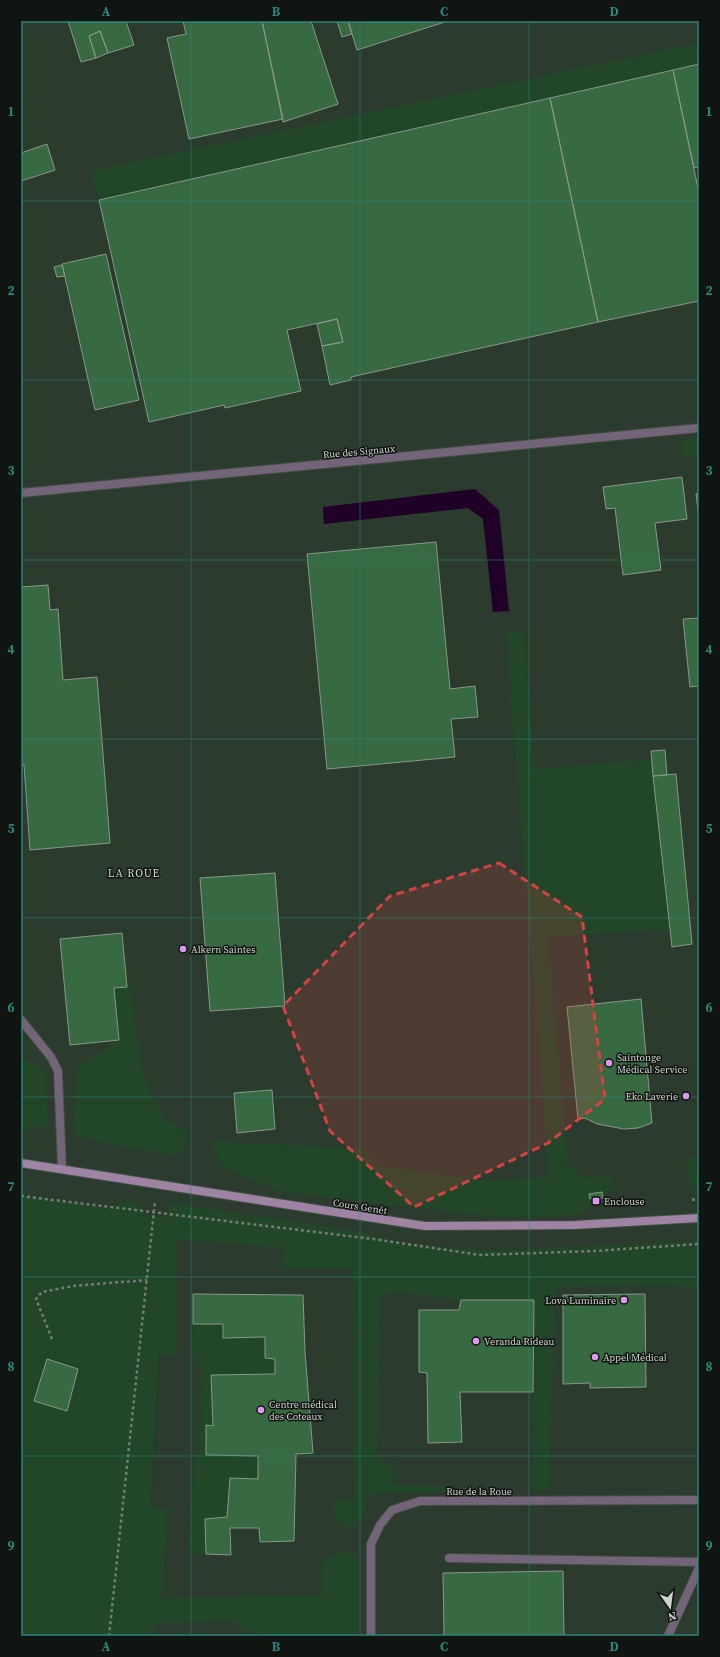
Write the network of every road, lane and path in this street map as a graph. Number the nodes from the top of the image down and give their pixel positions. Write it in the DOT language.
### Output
graph roads {
  1 [pos="699,428"];
  2 [pos="21,493"];
  3 [pos="21,1020"];
  4 [pos="21,1163"];
  5 [pos="62,1170"];
  6 [pos="157,1184"];
  7 [pos="699,1218"];
  8 [pos="147,1280"];
  9 [pos="52,1339"];
  10 [pos="699,1500"];
  11 [pos="449,1558"];
  12 [pos="699,1562"];
  13 [pos="699,1568"];
  14 [pos="109,1636"];
  15 [pos="371,1636"];
  16 [pos="668,1636"];
  1 -- 2 [label="street, Rue des Signaux"];
  3 -- 5 [label="street"];
  4 -- 5 [label="main road, Cours Genêt"];
  5 -- 6 [label="main road, Cours Genêt"];
  6 -- 7 [label="main road, Cours Genêt"];
  6 -- 8 [label="path"];
  8 -- 9 [label="path"];
  8 -- 14 [label="path"];
  10 -- 15 [label="street, Rue de la Roue"];
  11 -- 12 [label="street"];
  13 -- 16 [label="street"];
}
